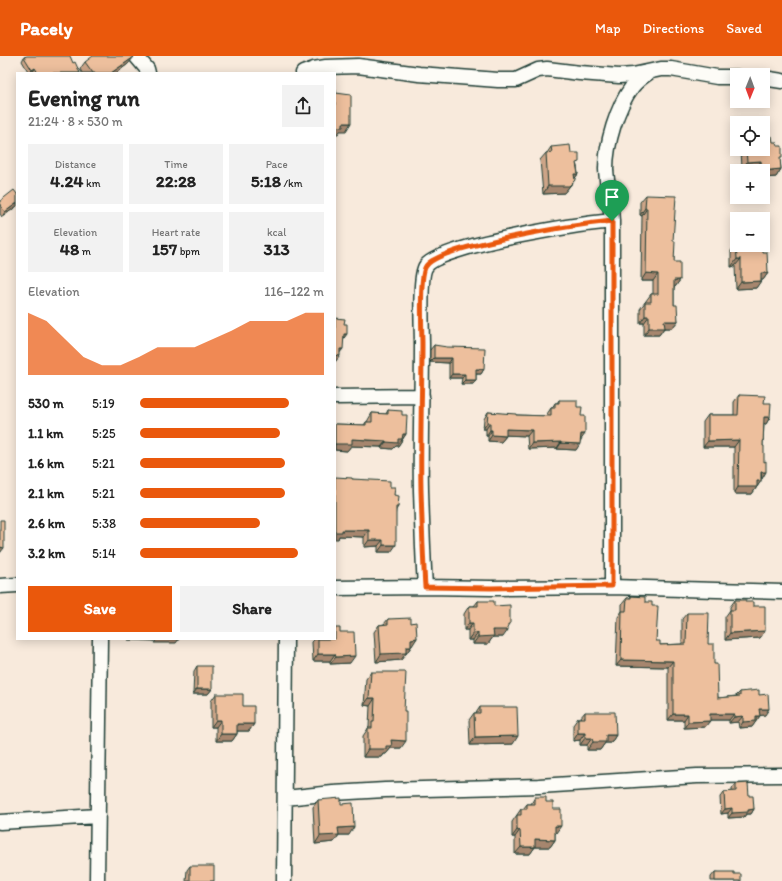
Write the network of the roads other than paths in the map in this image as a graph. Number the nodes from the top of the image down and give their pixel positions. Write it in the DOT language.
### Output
graph roads {
  1 [pos="136,56"];
  2 [pos="148,72"];
  3 [pos="306,72"];
  4 [pos="648,73"];
  5 [pos="730,77"];
  6 [pos="770,79"];
  7 [pos="782,81"];
  8 [pos="612,221"];
  9 [pos="422,396"];
  10 [pos="336,397"];
  11 [pos="16,585"];
  12 [pos="0,586"];
  13 [pos="612,586"];
  14 [pos="425,587"];
  15 [pos="336,588"];
  16 [pos="782,592"];
  17 [pos="100,640"];
  18 [pos="286,640"];
  19 [pos="782,775"];
  20 [pos="285,798"];
  21 [pos="98,816"];
  22 [pos="0,822"];
  23 [pos="97,881"];
  24 [pos="284,881"];
  1 -- 2 [label="street"];
  3 -- 4 [label="street"];
  4 -- 5 [label="street"];
  4 -- 8 [label="street"];
  6 -- 7 [label="street"];
  8 -- 9 [label="street"];
  8 -- 13 [label="street"];
  9 -- 10 [label="street"];
  9 -- 14 [label="street"];
  11 -- 12 [label="street"];
  13 -- 14 [label="street"];
  13 -- 16 [label="street"];
  14 -- 15 [label="street"];
  17 -- 21 [label="street"];
  18 -- 20 [label="street"];
  19 -- 20 [label="street"];
  20 -- 24 [label="street"];
  21 -- 22 [label="street"];
  21 -- 23 [label="street"];
}
